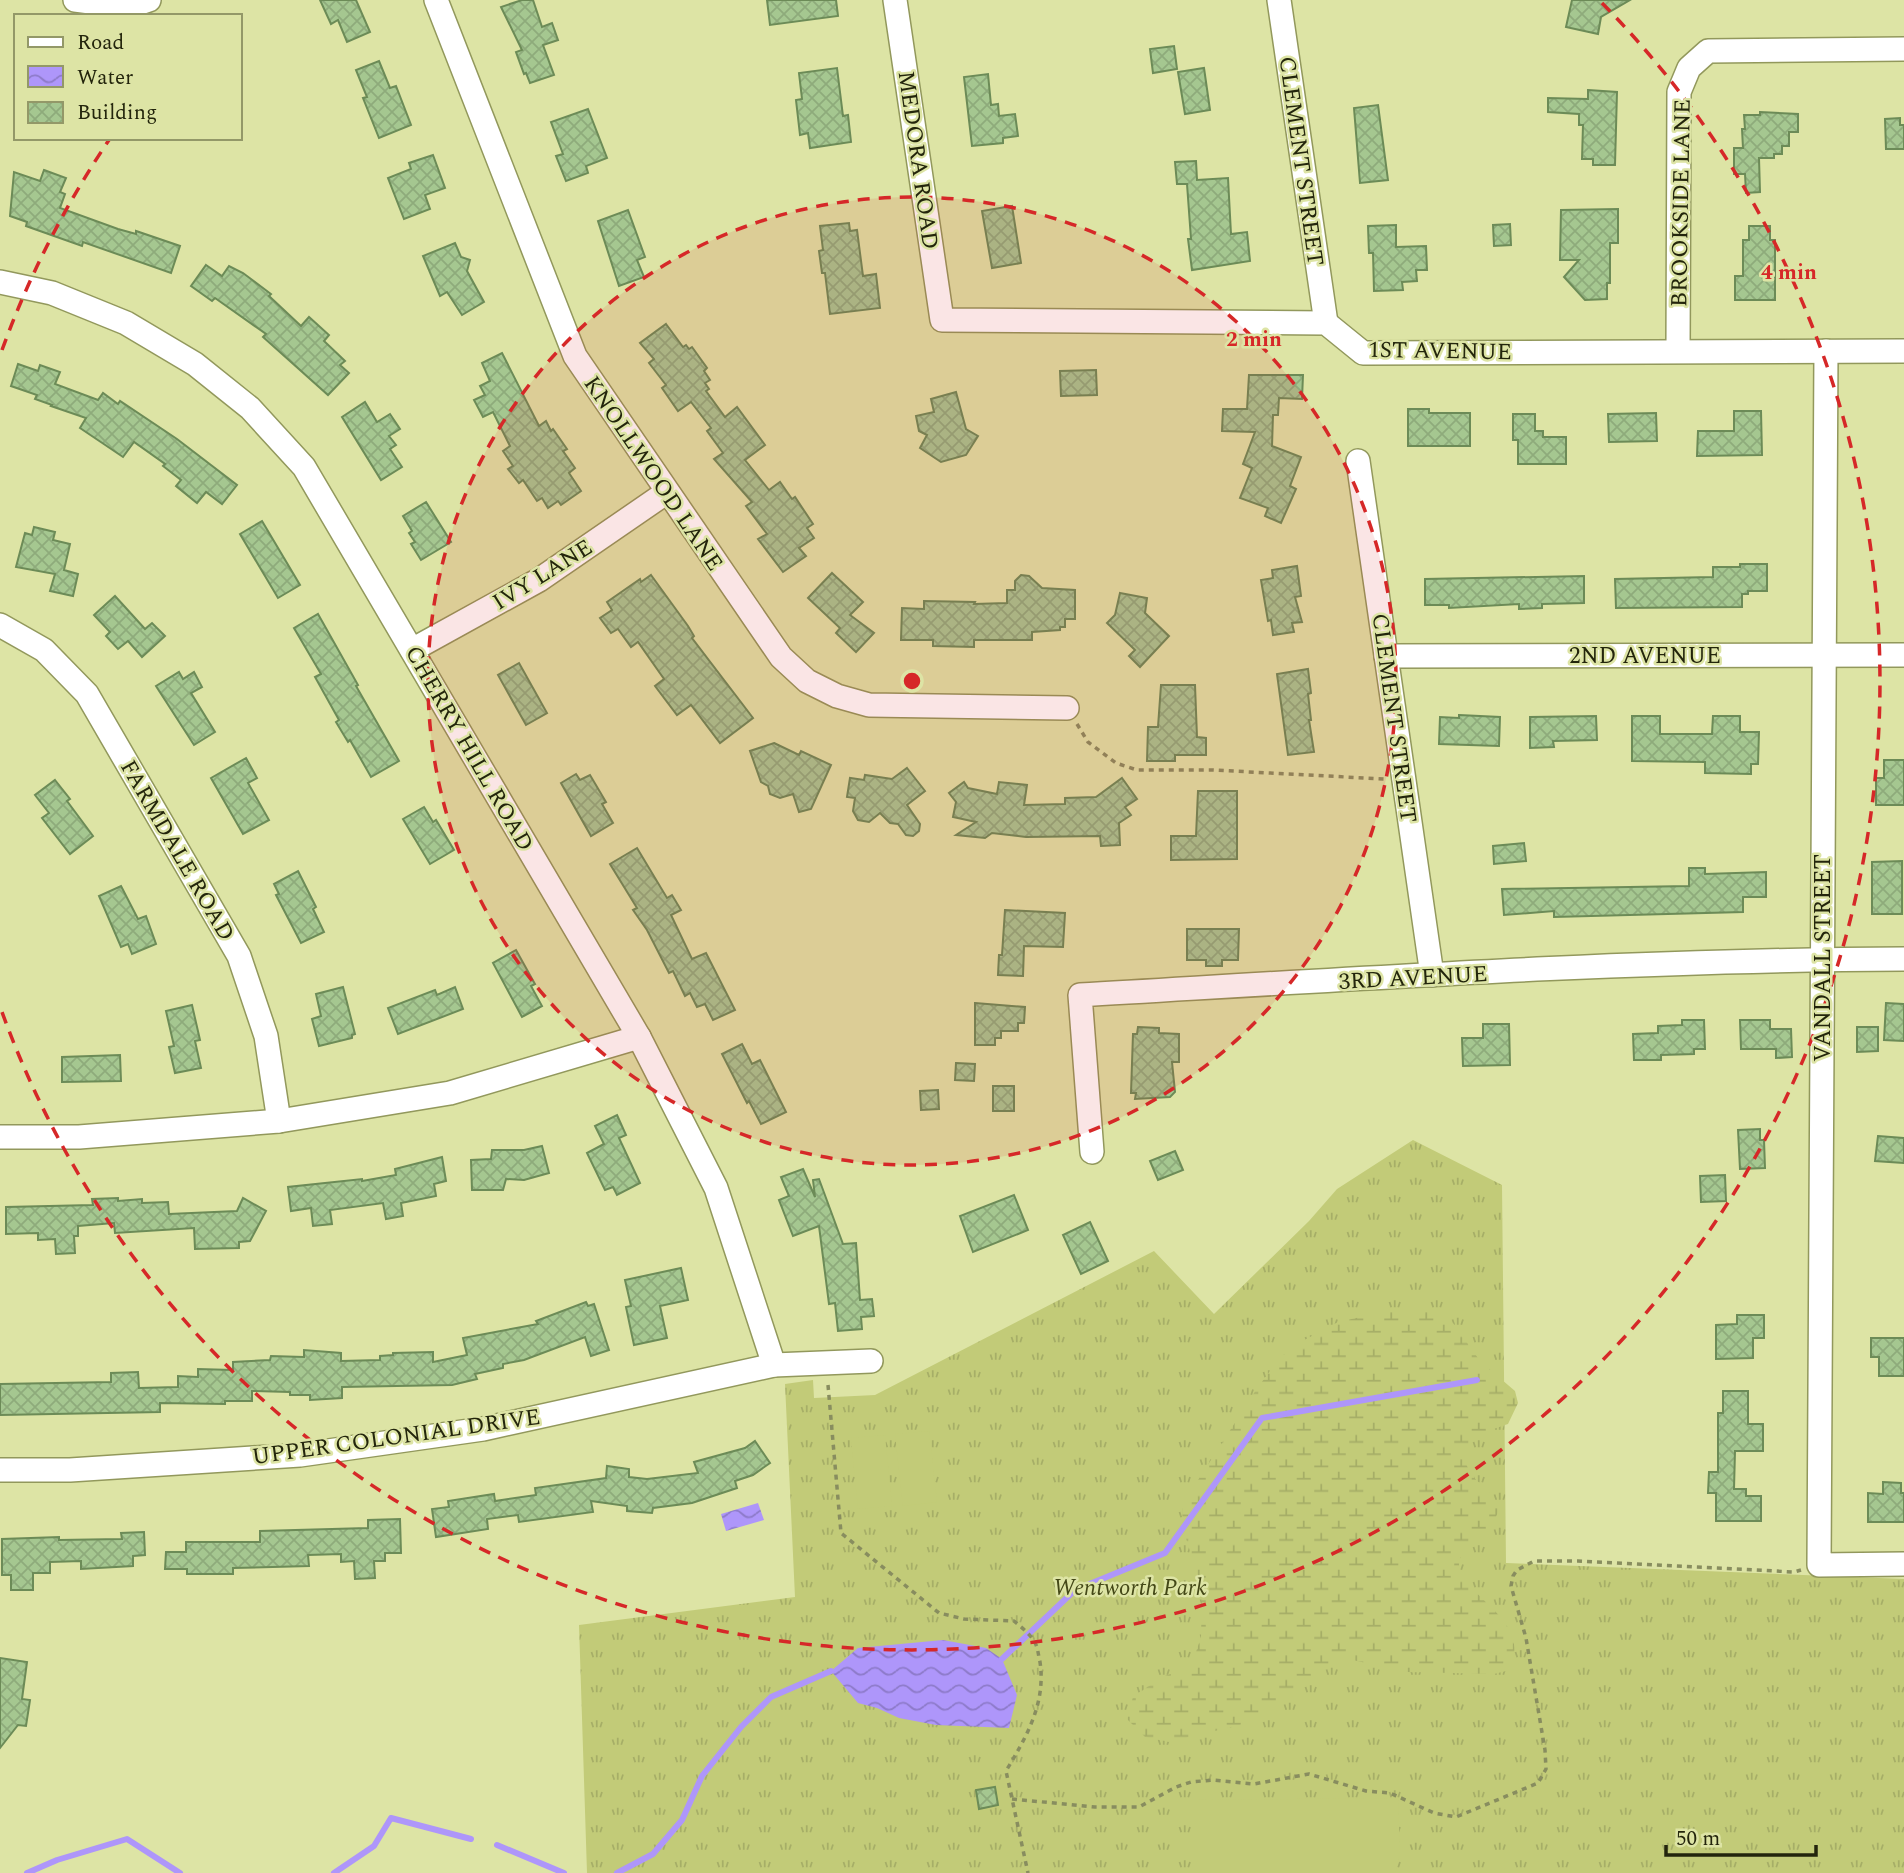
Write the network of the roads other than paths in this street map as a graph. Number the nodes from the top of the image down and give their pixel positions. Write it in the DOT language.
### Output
graph roads {
  1 [pos="75,0"];
  2 [pos="149,0"];
  3 [pos="436,0"];
  4 [pos="895,0"];
  5 [pos="1279,0"];
  6 [pos="1904,49"];
  7 [pos="0,282"];
  8 [pos="1326,323"];
  9 [pos="1678,351"];
  10 [pos="1826,351"];
  11 [pos="1904,351"];
  12 [pos="1357,461"];
  13 [pos="667,492"];
  14 [pos="0,625"];
  15 [pos="412,650"];
  16 [pos="1824,655"];
  17 [pos="1904,655"];
  18 [pos="1387,656"];
  19 [pos="1067,708"];
  20 [pos="1822,959"];
  21 [pos="1904,959"];
  22 [pos="1432,975"];
  23 [pos="639,1037"];
  24 [pos="279,1121"];
  25 [pos="0,1137"];
  26 [pos="1092,1152"];
  27 [pos="871,1361"];
  28 [pos="774,1365"];
  29 [pos="0,1470"];
  30 [pos="1904,1564"];
  1 -- 2 [label="street"];
  3 -- 13 [label="street, KNOLLWOOD LANE"];
  4 -- 8 [label="street, MEDORA ROAD"];
  5 -- 8 [label="street, CLEMENT STREET"];
  6 -- 9 [label="street, BROOKSIDE LANE"];
  7 -- 15 [label="street, CHERRY HILL ROAD"];
  8 -- 9 [label="street, 1ST AVENUE"];
  9 -- 10 [label="street, 1ST AVENUE"];
  10 -- 11 [label="street, 1ST AVENUE"];
  10 -- 16 [label="street, VANDALL STREET"];
  12 -- 18 [label="street, CLEMENT STREET"];
  13 -- 15 [label="street, IVY LANE"];
  13 -- 19 [label="street, KNOLLWOOD LANE"];
  14 -- 24 [label="street, FARMDALE ROAD"];
  15 -- 23 [label="street, CHERRY HILL ROAD"];
  16 -- 17 [label="street, 2ND AVENUE"];
  16 -- 18 [label="street, 2ND AVENUE"];
  16 -- 20 [label="street, VANDALL STREET"];
  18 -- 22 [label="street, CLEMENT STREET"];
  20 -- 21 [label="street, 3RD AVENUE"];
  20 -- 22 [label="street, 3RD AVENUE"];
  20 -- 30 [label="street, VANDALL STREET"];
  22 -- 26 [label="street, 3RD AVENUE"];
  23 -- 24 [label="street"];
  23 -- 28 [label="street, CHERRY HILL ROAD"];
  24 -- 25 [label="street"];
  27 -- 28 [label="street, UPPER COLONIAL DRIVE"];
  28 -- 29 [label="street, UPPER COLONIAL DRIVE"];
}
